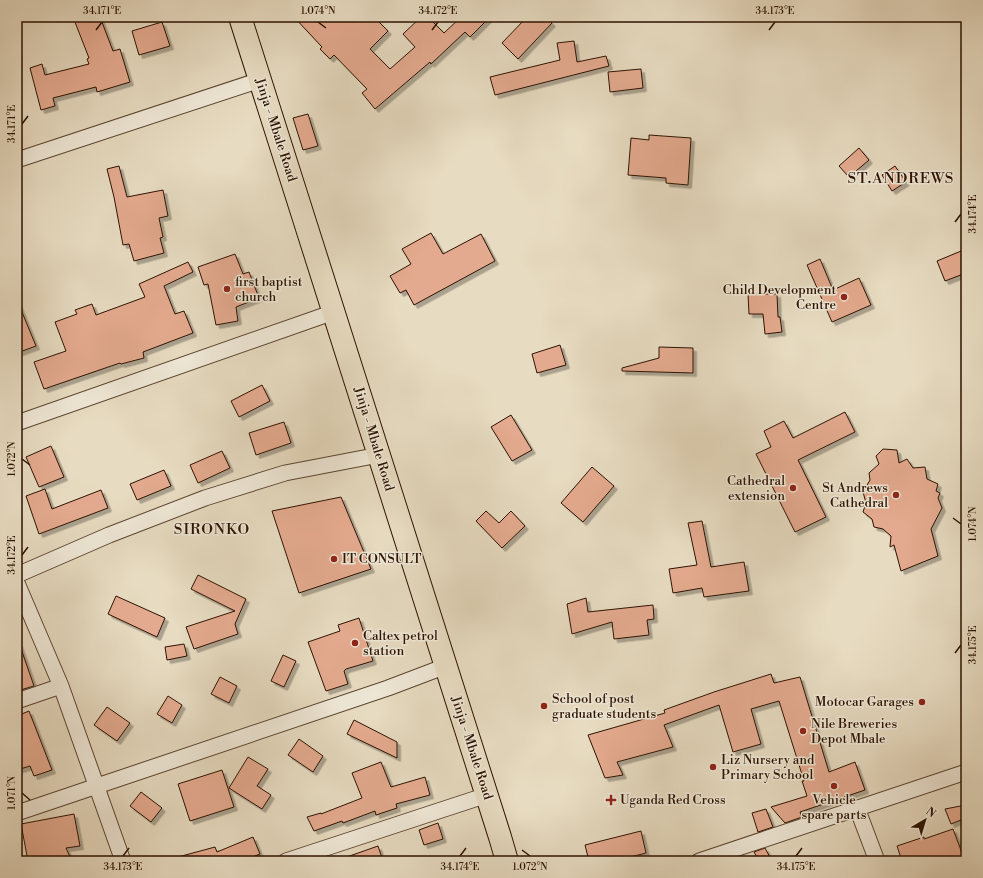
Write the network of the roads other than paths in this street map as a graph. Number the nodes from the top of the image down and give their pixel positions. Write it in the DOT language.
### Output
graph roads {
  1 [pos="240,17"];
  2 [pos="260,80"];
  3 [pos="17,160"];
  4 [pos="334,312"];
  5 [pos="17,423"];
  6 [pos="379,455"];
  7 [pos="17,575"];
  8 [pos="17,583"];
  9 [pos="446,666"];
  10 [pos="61,686"];
  11 [pos="17,702"];
  12 [pos="966,772"];
  13 [pos="98,786"];
  14 [pos="487,795"];
  15 [pos="857,808"];
  16 [pos="17,813"];
  17 [pos="124,861"];
  18 [pos="286,861"];
  19 [pos="507,861"];
  20 [pos="699,861"];
  21 [pos="877,861"];
  1 -- 2 [label="main road, Jinja - Mbale Road"];
  2 -- 3 [label="street"];
  2 -- 4 [label="main road, Jinja - Mbale Road"];
  4 -- 5 [label="street"];
  4 -- 6 [label="main road, Jinja - Mbale Road"];
  6 -- 7 [label="street"];
  6 -- 9 [label="main road, Jinja - Mbale Road"];
  8 -- 10 [label="street"];
  9 -- 13 [label="street"];
  9 -- 14 [label="main road, Jinja - Mbale Road"];
  10 -- 11 [label="street"];
  10 -- 13 [label="street"];
  12 -- 15 [label="street"];
  13 -- 16 [label="street"];
  13 -- 17 [label="street"];
  14 -- 18 [label="street"];
  14 -- 19 [label="main road, Jinja - Mbale Road"];
  15 -- 20 [label="street"];
  15 -- 21 [label="street"];
}
